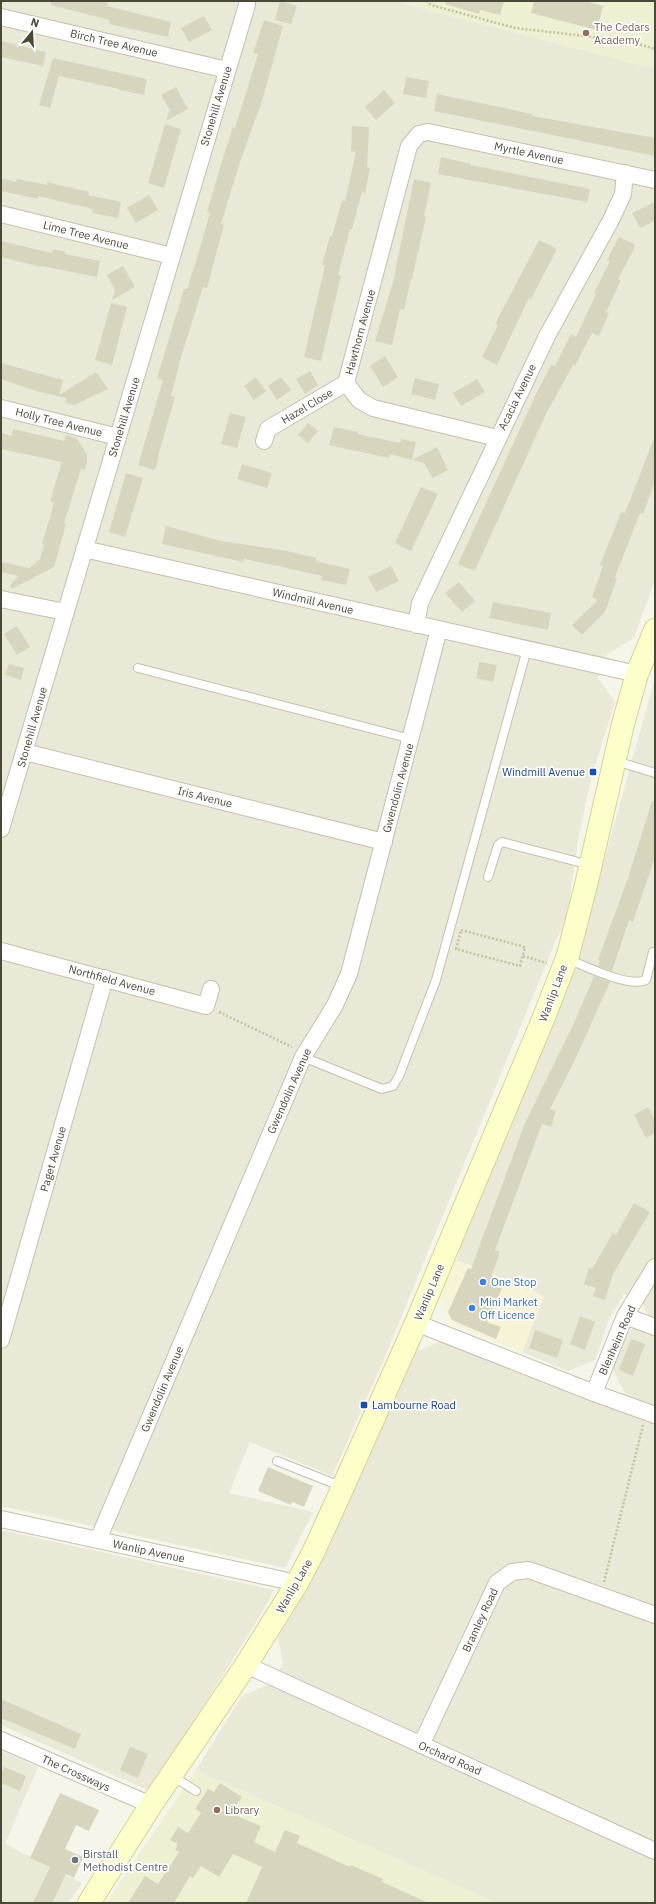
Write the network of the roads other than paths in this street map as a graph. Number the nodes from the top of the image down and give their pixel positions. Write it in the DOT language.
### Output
graph roads {
  1 [pos="247,5"];
  2 [pos="1,17"];
  3 [pos="227,70"];
  4 [pos="409,146"];
  5 [pos="625,173"];
  6 [pos="655,180"];
  7 [pos="1,214"];
  8 [pos="172,256"];
  9 [pos="346,383"];
  10 [pos="1,408"];
  11 [pos="267,430"];
  12 [pos="118,436"];
  13 [pos="497,438"];
  14 [pos="84,549"];
  15 [pos="1,599"];
  16 [pos="65,612"];
  17 [pos="416,625"];
  18 [pos="439,629"];
  19 [pos="655,630"];
  20 [pos="527,649"];
  21 [pos="138,668"];
  22 [pos="637,674"];
  23 [pos="411,739"];
  24 [pos="25,752"];
  25 [pos="615,761"];
  26 [pos="655,773"];
  27 [pos="1,829"];
  28 [pos="384,842"];
  29 [pos="591,866"];
  30 [pos="488,877"];
  31 [pos="1,951"];
  32 [pos="653,952"];
  33 [pos="565,963"];
  34 [pos="105,978"];
  35 [pos="211,989"];
  36 [pos="304,1055"];
  37 [pos="655,1267"];
  38 [pos="625,1316"];
  39 [pos="416,1323"];
  40 [pos="655,1327"];
  41 [pos="1,1340"];
  42 [pos="594,1393"];
  43 [pos="651,1413"];
  44 [pos="277,1461"];
  45 [pos="343,1487"];
  46 [pos="1,1519"];
  47 [pos="98,1540"];
  48 [pos="296,1585"];
  49 [pos="655,1615"];
  50 [pos="246,1665"];
  51 [pos="1,1740"];
  52 [pos="421,1745"];
  53 [pos="171,1776"];
  54 [pos="196,1791"];
  55 [pos="151,1805"];
  56 [pos="655,1851"];
  57 [pos="89,1903"];
  1 -- 3 [label="street, Stonehill Avenue"];
  2 -- 3 [label="street, Birch Tree Avenue"];
  3 -- 8 [label="street, Stonehill Avenue"];
  4 -- 5 [label="street, Myrtle Avenue"];
  4 -- 9 [label="street, Hawthorn Avenue"];
  5 -- 6 [label="street, Myrtle Avenue"];
  5 -- 13 [label="street, Acacia Avenue"];
  7 -- 8 [label="street, Lime Tree Avenue"];
  8 -- 12 [label="street, Stonehill Avenue"];
  9 -- 11 [label="street, Hazel Close"];
  9 -- 13 [label="street, Hawthorn Avenue"];
  10 -- 12 [label="street, Holly Tree Avenue"];
  12 -- 14 [label="street, Stonehill Avenue"];
  13 -- 17 [label="street, Acacia Avenue"];
  14 -- 16 [label="street, Stonehill Avenue"];
  14 -- 17 [label="street, Windmill Avenue"];
  15 -- 16 [label="street"];
  16 -- 24 [label="street, Stonehill Avenue"];
  17 -- 18 [label="street, Windmill Avenue"];
  18 -- 20 [label="street, Windmill Avenue"];
  18 -- 23 [label="street, Gwendolin Avenue"];
  19 -- 22 [label="street, Wanlip Lane"];
  20 -- 22 [label="street, Windmill Avenue"];
  20 -- 36 [label="lane"];
  21 -- 23 [label="lane"];
  22 -- 25 [label="street, Wanlip Lane"];
  23 -- 28 [label="street, Gwendolin Avenue"];
  24 -- 27 [label="street, Stonehill Avenue"];
  24 -- 28 [label="street, Iris Avenue"];
  25 -- 26 [label="lane"];
  25 -- 29 [label="street, Wanlip Lane"];
  28 -- 36 [label="street, Gwendolin Avenue"];
  29 -- 30 [label="lane"];
  29 -- 33 [label="street, Wanlip Lane"];
  31 -- 34 [label="street, Northfield Avenue"];
  32 -- 33 [label="lane"];
  33 -- 39 [label="street, Wanlip Lane"];
  34 -- 35 [label="street, Northfield Avenue"];
  34 -- 41 [label="street, Paget Avenue"];
  36 -- 47 [label="street, Gwendolin Avenue"];
  37 -- 38 [label="street, Blenheim Road"];
  38 -- 40 [label="street"];
  38 -- 42 [label="street, Blenheim Road"];
  39 -- 42 [label="street"];
  39 -- 45 [label="street, Wanlip Lane"];
  42 -- 43 [label="street"];
  44 -- 45 [label="lane"];
  45 -- 48 [label="street, Wanlip Lane"];
  46 -- 47 [label="street, Wanlip Avenue"];
  47 -- 48 [label="street, Wanlip Avenue"];
  48 -- 50 [label="street, Wanlip Lane"];
  49 -- 52 [label="street, Bramley Road"];
  50 -- 52 [label="street, Orchard Road"];
  50 -- 53 [label="street, Wanlip Lane"];
  51 -- 55 [label="street, The Crossways"];
  52 -- 56 [label="street, Orchard Road"];
  53 -- 54 [label="lane"];
  53 -- 55 [label="street, Wanlip Lane"];
  55 -- 57 [label="street, Wanlip Lane"];
}
